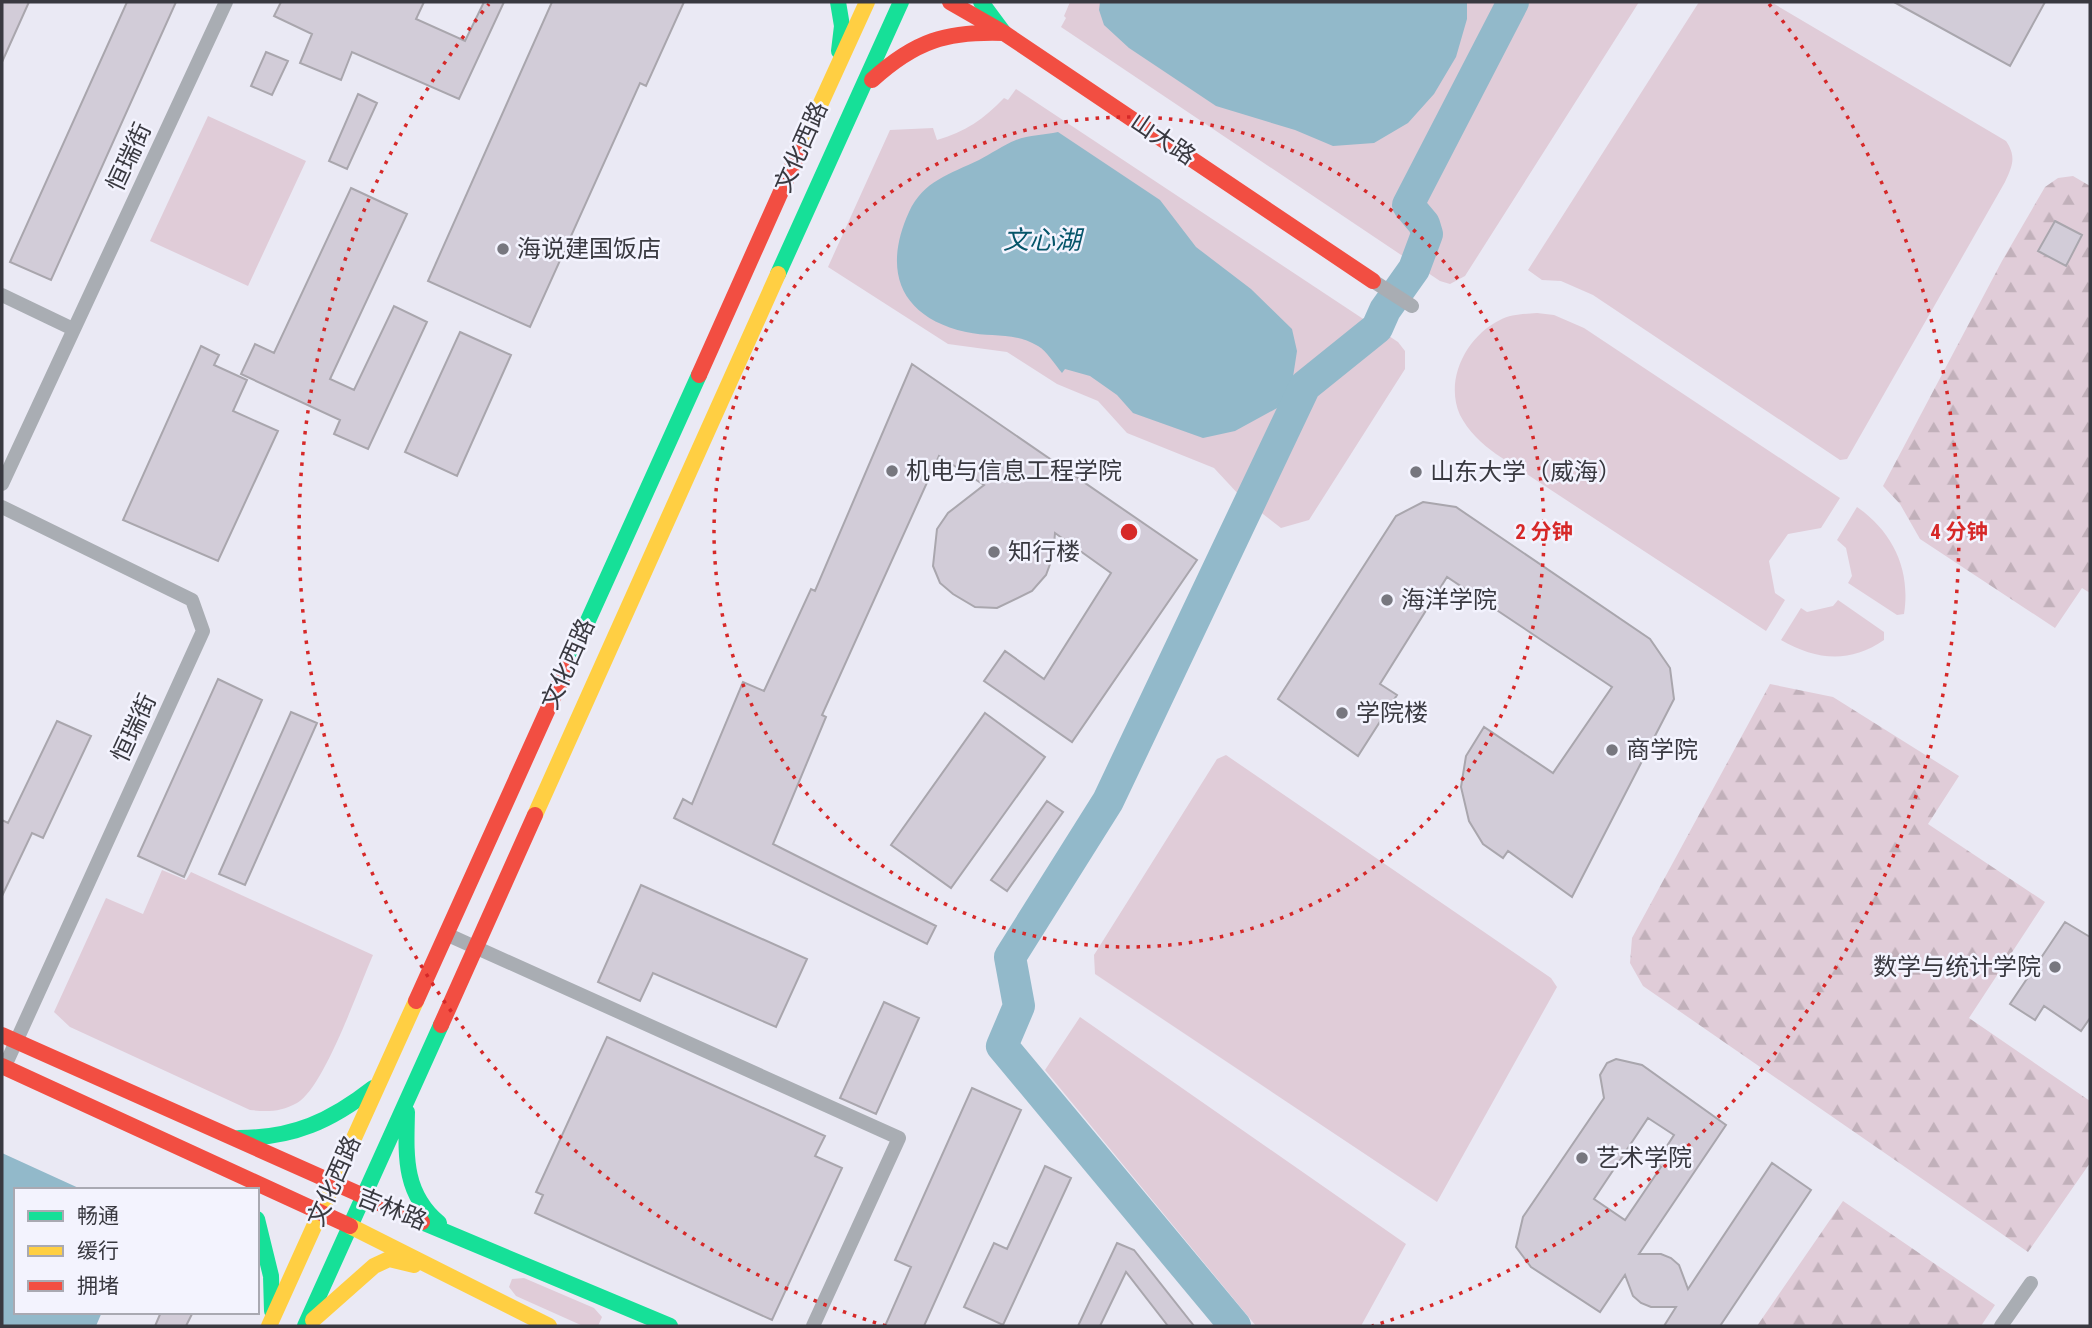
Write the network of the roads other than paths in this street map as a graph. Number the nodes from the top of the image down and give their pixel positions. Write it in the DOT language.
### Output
graph roads {
  1 [pos="226,2"];
  2 [pos="838,2"];
  3 [pos="867,2"];
  4 [pos="901,2"];
  5 [pos="950,2"];
  6 [pos="981,2"];
  7 [pos="1004,33"];
  8 [pos="831,83"];
  9 [pos="862,90"];
  10 [pos="1373,281"];
  11 [pos="2,295"];
  12 [pos="1412,306"];
  13 [pos="73,329"];
  14 [pos="2,484"];
  15 [pos="2,507"];
  16 [pos="446,934"];
  17 [pos="474,949"];
  18 [pos="9,1038"];
  19 [pos="3,1067"];
  20 [pos="378,1083"];
  21 [pos="407,1099"];
  22 [pos="232,1138"];
  23 [pos="212,1165"];
  24 [pos="333,1184"];
  25 [pos="235,1188"];
  26 [pos="364,1198"];
  27 [pos="319,1213"];
  28 [pos="259,1227"];
  29 [pos="351,1227"];
  30 [pos="457,1234"];
  31 [pos="435,1269"];
  32 [pos="2031,1283"];
  33 [pos="271,1322"];
  34 [pos="659,1324"];
  35 [pos="305,1326"];
  36 [pos="549,1326"];
  37 [pos="813,1326"];
  38 [pos="2001,1326"];
  1 -- 13 [label="street, 恒瑞街"];
  2 -- 8 [label="main road"];
  3 -- 8 [label="main road, 文化西路"];
  4 -- 9 [label="main road, 文化西路"];
  5 -- 7 [label="main road, 山大路"];
  6 -- 7 [label="main road"];
  7 -- 9 [label="main road"];
  7 -- 10 [label="main road, 山大路"];
  8 -- 16 [label="main road, 文化西路"];
  9 -- 17 [label="main road, 文化西路"];
  10 -- 12 [label="street"];
  11 -- 13 [label="street"];
  13 -- 14 [label="street, 恒瑞街"];
  15 -- 18 [label="street, 恒瑞街"];
  16 -- 17 [label="street"];
  16 -- 20 [label="main road, 文化西路"];
  17 -- 21 [label="main road, 文化西路"];
  17 -- 37 [label="street"];
  18 -- 19 [label="street, 恒瑞街"];
  18 -- 22 [label="main road, 吉林路"];
  19 -- 23 [label="main road, 吉林路"];
  20 -- 22 [label="main road"];
  20 -- 24 [label="main road, 文化西路"];
  21 -- 26 [label="main road, 文化西路"];
  21 -- 30 [label="main road"];
  22 -- 24 [label="main road, 吉林路"];
  23 -- 25 [label="main road"];
  23 -- 27 [label="main road, 吉林路"];
  24 -- 26 [label="main road, 吉林路"];
  24 -- 27 [label="main road, 文化西路"];
  26 -- 29 [label="main road, 文化西路"];
  26 -- 30 [label="main road, 吉林路"];
  27 -- 29 [label="main road, 吉林路"];
  27 -- 33 [label="main road, 文化西路"];
  28 -- 33 [label="main road"];
  29 -- 31 [label="main road, 吉林路"];
  29 -- 35 [label="main road, 文化西路"];
  30 -- 34 [label="main road, 吉林路"];
  31 -- 35 [label="main road"];
  31 -- 36 [label="main road, 吉林路"];
  32 -- 38 [label="street"];
}
